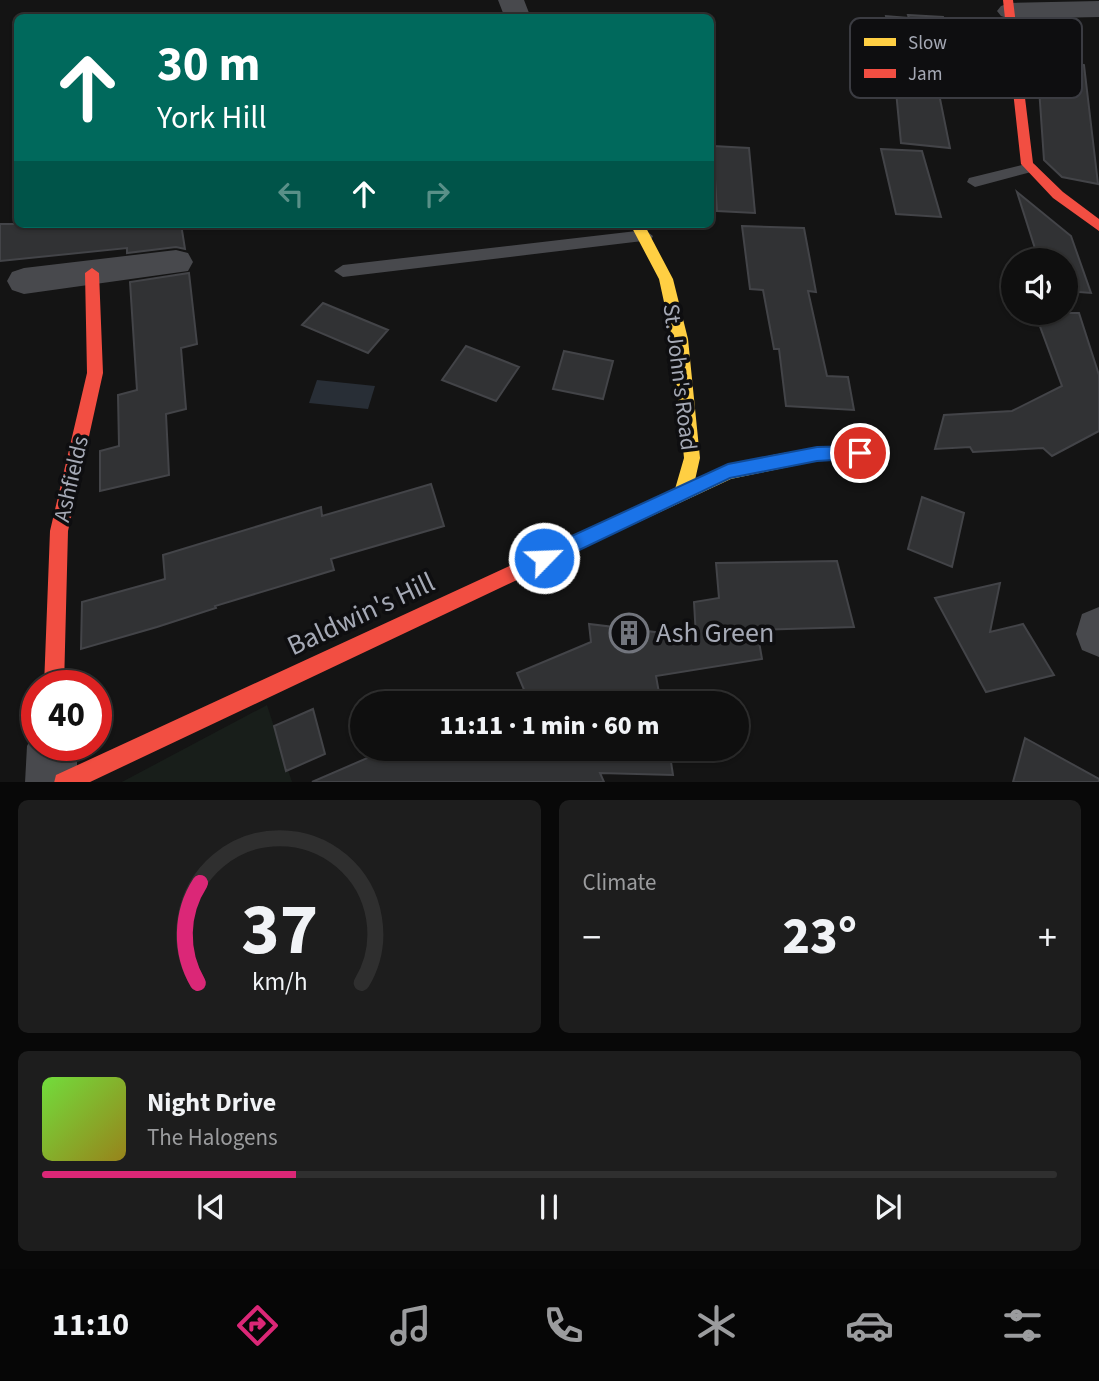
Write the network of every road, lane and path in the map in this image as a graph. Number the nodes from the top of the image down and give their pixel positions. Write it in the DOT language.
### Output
graph roads {
  1 [pos="1009,6"];
  2 [pos="1099,9"];
  3 [pos="1018,98"];
  4 [pos="1030,168"];
  5 [pos="975,182"];
  6 [pos="1099,226"];
  7 [pos="641,230"];
  8 [pos="176,261"];
  9 [pos="342,271"];
  10 [pos="92,274"];
  11 [pos="24,281"];
  12 [pos="860,453"];
  13 [pos="682,495"];
  14 [pos="55,670"];
  15 [pos="52,761"];
  16 [pos="51,782"];
  17 [pos="64,782"];
  1 -- 2 [label="street"];
  3 -- 4 [label="street"];
  4 -- 5 [label="lane"];
  4 -- 6 [label="street"];
  7 -- 9 [label="lane"];
  7 -- 13 [label="street, St. John's Road"];
  8 -- 10 [label="street"];
  10 -- 11 [label="street"];
  10 -- 14 [label="street, Ashfields"];
  12 -- 13 [label="street, Baldwin's Hill"];
  13 -- 17 [label="street, Baldwin's Hill"];
  15 -- 16 [label="street"];
}
